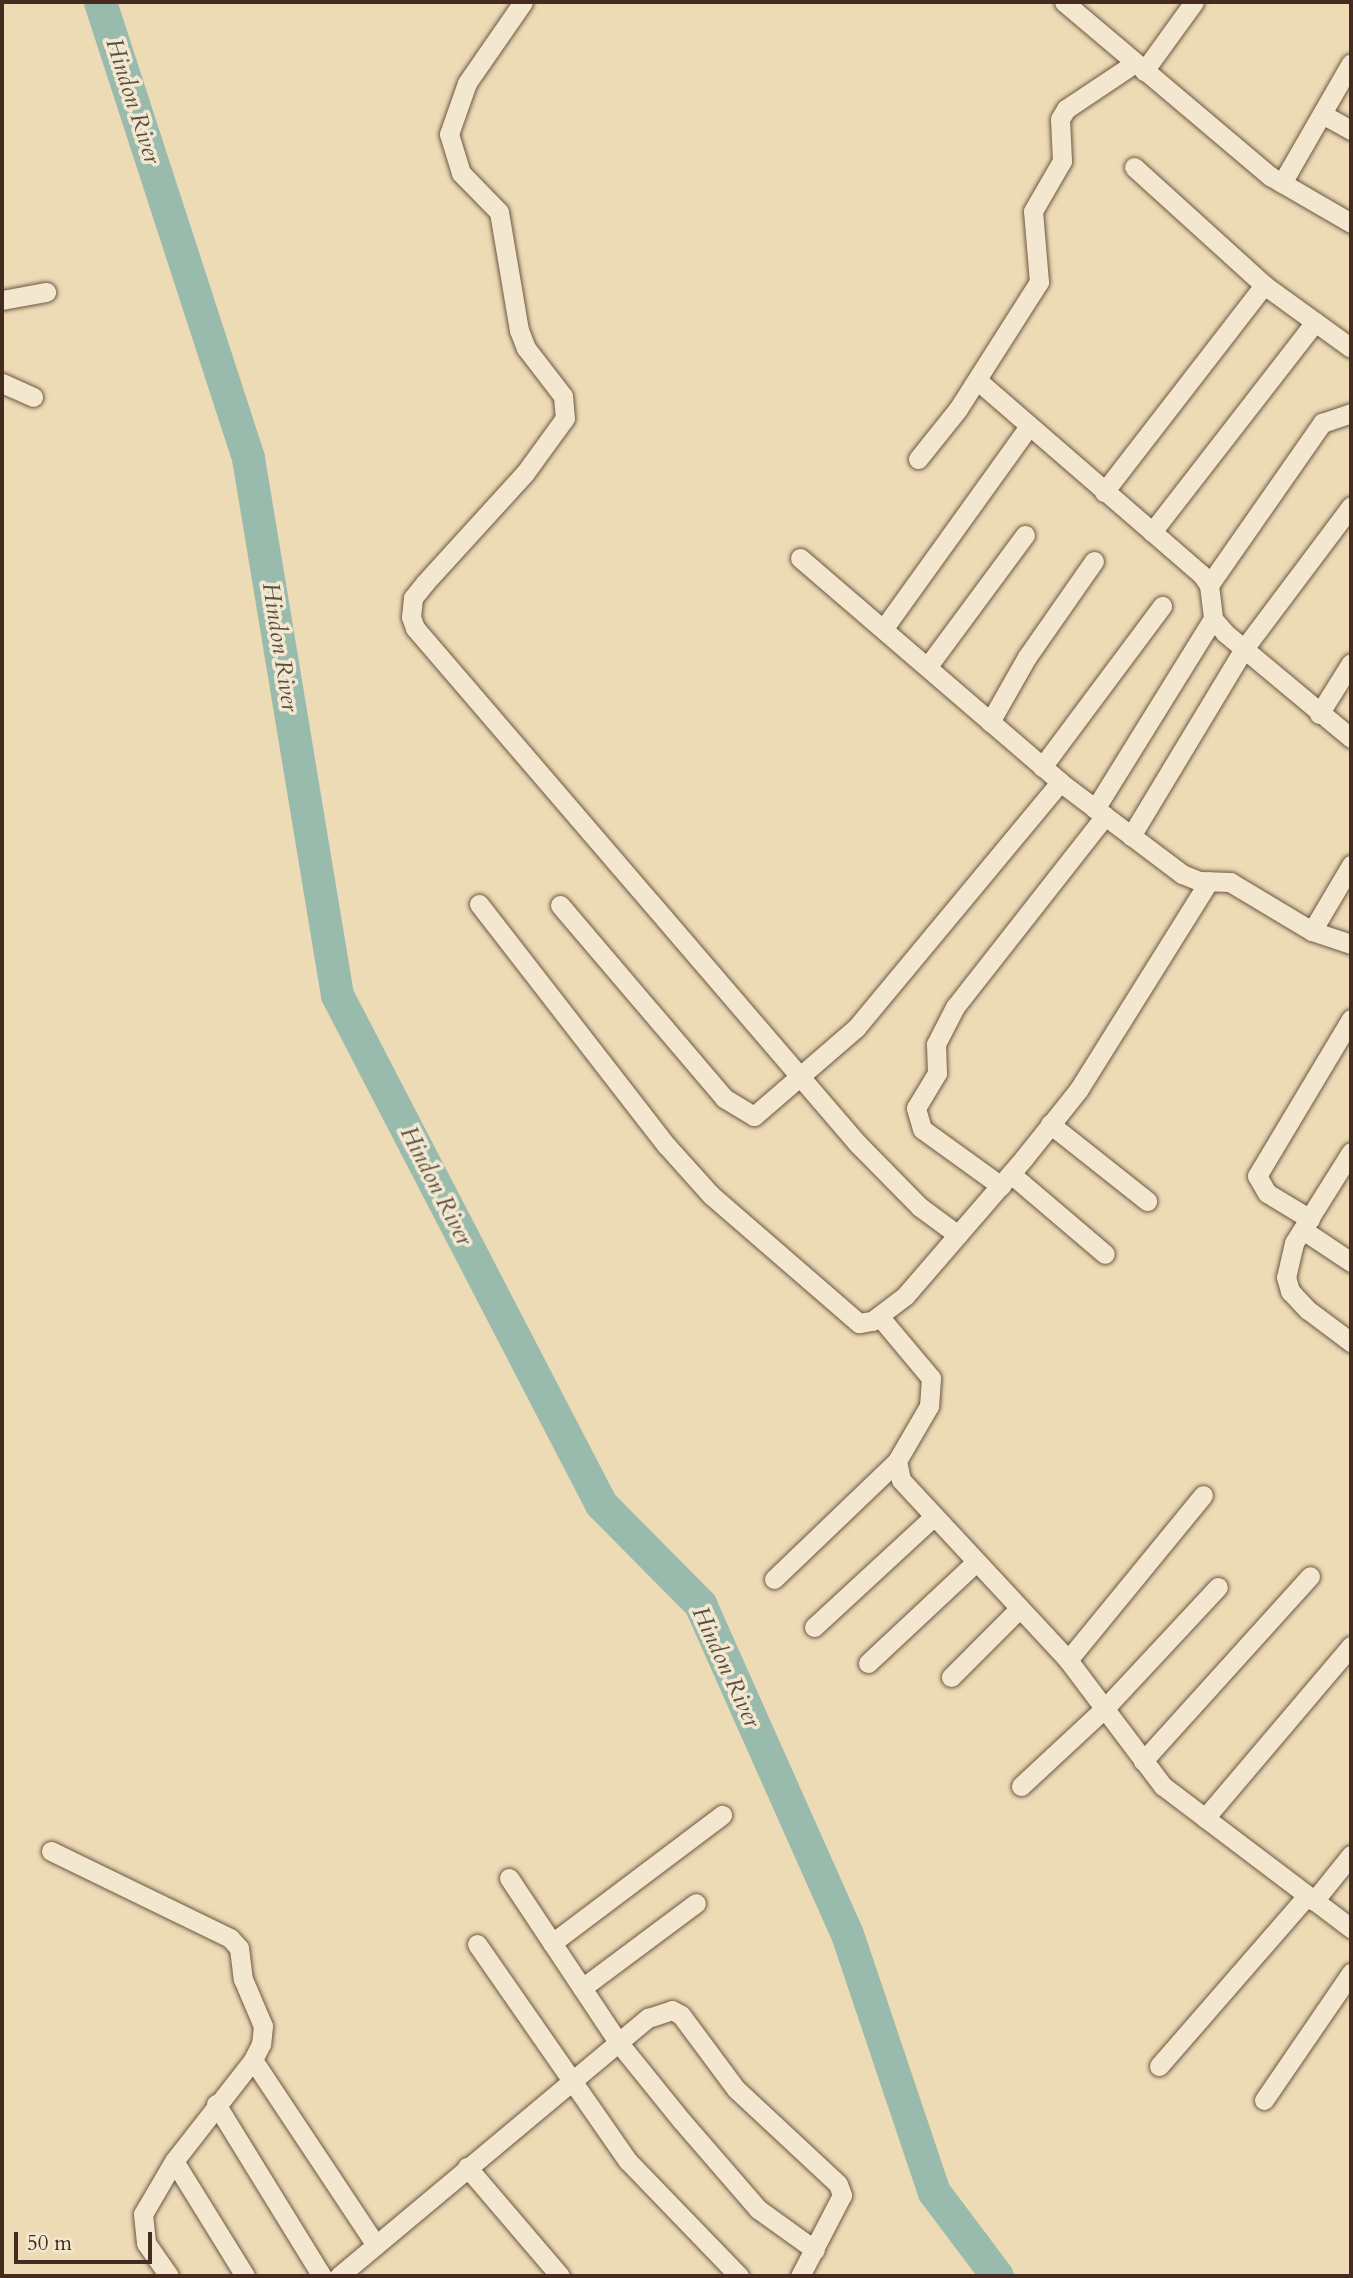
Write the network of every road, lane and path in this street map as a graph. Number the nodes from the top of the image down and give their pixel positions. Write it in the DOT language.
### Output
graph roads {
  1 [pos="523,2"];
  2 [pos="1064,2"];
  3 [pos="1194,2"];
  4 [pos="1351,63"];
  5 [pos="1139,67"];
  6 [pos="1322,114"];
  7 [pos="1351,130"];
  8 [pos="1134,167"];
  9 [pos="1282,183"];
  10 [pos="1351,223"];
  11 [pos="1265,285"];
  12 [pos="46,292"];
  13 [pos="2,300"];
  14 [pos="1315,322"];
  15 [pos="1351,348"];
  16 [pos="977,380"];
  17 [pos="2,383"];
  18 [pos="33,397"];
  19 [pos="1351,413"];
  20 [pos="1029,426"];
  21 [pos="918,459"];
  22 [pos="1104,492"];
  23 [pos="1351,506"];
  24 [pos="1152,533"];
  25 [pos="1025,535"];
  26 [pos="800,558"];
  27 [pos="1094,561"];
  28 [pos="1209,585"];
  29 [pos="1162,606"];
  30 [pos="1213,619"];
  31 [pos="884,628"];
  32 [pos="1243,650"];
  33 [pos="1351,663"];
  34 [pos="928,666"];
  35 [pos="1319,714"];
  36 [pos="990,722"];
  37 [pos="1351,738"];
  38 [pos="1042,767"];
  39 [pos="1060,782"];
  40 [pos="1100,813"];
  41 [pos="1131,836"];
  42 [pos="1351,865"];
  43 [pos="1209,881"];
  44 [pos="479,904"];
  45 [pos="559,905"];
  46 [pos="1312,931"];
  47 [pos="1351,944"];
  48 [pos="1351,1019"];
  49 [pos="800,1078"];
  50 [pos="1051,1125"];
  51 [pos="1351,1152"];
  52 [pos="1345,1178"];
  53 [pos="1005,1180"];
  54 [pos="1147,1201"];
  55 [pos="1306,1224"];
  56 [pos="958,1235"];
  57 [pos="1105,1254"];
  58 [pos="1351,1262"];
  59 [pos="879,1316"];
  60 [pos="1351,1342"];
  61 [pos="897,1461"];
  62 [pos="1203,1495"];
  63 [pos="933,1517"];
  64 [pos="975,1563"];
  65 [pos="1310,1576"];
  66 [pos="774,1579"];
  67 [pos="1218,1587"];
  68 [pos="1018,1611"];
  69 [pos="814,1627"];
  70 [pos="1351,1646"];
  71 [pos="1068,1660"];
  72 [pos="868,1663"];
  73 [pos="951,1677"];
  74 [pos="1106,1707"];
  75 [pos="1143,1760"];
  76 [pos="1021,1786"];
  77 [pos="722,1815"];
  78 [pos="1205,1818"];
  79 [pos="51,1851"];
  80 [pos="1351,1855"];
  81 [pos="509,1878"];
  82 [pos="1310,1898"];
  83 [pos="696,1903"];
  84 [pos="1351,1928"];
  85 [pos="552,1943"];
  86 [pos="477,1944"];
  87 [pos="1351,1973"];
  88 [pos="582,1988"];
  89 [pos="618,2042"];
  90 [pos="253,2060"];
  91 [pos="1160,2066"];
  92 [pos="569,2081"];
  93 [pos="1264,2100"];
  94 [pos="216,2104"];
  95 [pos="174,2161"];
  96 [pos="467,2167"];
  97 [pos="376,2245"];
  98 [pos="815,2249"];
  99 [pos="169,2276"];
  100 [pos="245,2276"];
  101 [pos="322,2276"];
  102 [pos="339,2276"];
  103 [pos="560,2276"];
  104 [pos="739,2276"];
  105 [pos="800,2276"];
  1 -- 49 [label="street"];
  2 -- 5 [label="street"];
  3 -- 5 [label="street"];
  4 -- 6 [label="street"];
  5 -- 9 [label="street"];
  5 -- 16 [label="street"];
  6 -- 7 [label="street"];
  6 -- 9 [label="street"];
  8 -- 11 [label="street"];
  9 -- 10 [label="street"];
  11 -- 14 [label="street"];
  11 -- 22 [label="street"];
  12 -- 13 [label="street"];
  14 -- 15 [label="street"];
  14 -- 24 [label="street"];
  16 -- 20 [label="street"];
  16 -- 21 [label="street"];
  17 -- 18 [label="street"];
  19 -- 28 [label="street"];
  20 -- 22 [label="street"];
  20 -- 31 [label="street"];
  22 -- 24 [label="street"];
  23 -- 32 [label="street"];
  24 -- 28 [label="street"];
  25 -- 34 [label="street"];
  26 -- 31 [label="street"];
  27 -- 36 [label="street"];
  28 -- 30 [label="street"];
  29 -- 38 [label="street"];
  30 -- 32 [label="street"];
  30 -- 40 [label="street"];
  31 -- 34 [label="street"];
  32 -- 35 [label="street"];
  32 -- 41 [label="street"];
  33 -- 35 [label="street"];
  34 -- 36 [label="street"];
  35 -- 37 [label="street"];
  36 -- 38 [label="street"];
  38 -- 39 [label="street"];
  39 -- 40 [label="street"];
  39 -- 49 [label="street"];
  40 -- 41 [label="street"];
  40 -- 53 [label="street"];
  41 -- 43 [label="street"];
  42 -- 46 [label="street"];
  43 -- 46 [label="street"];
  43 -- 50 [label="street"];
  44 -- 59 [label="street"];
  45 -- 49 [label="street"];
  46 -- 47 [label="street"];
  48 -- 55 [label="street"];
  49 -- 56 [label="street"];
  50 -- 53 [label="street"];
  50 -- 54 [label="street"];
  51 -- 52 [label="street"];
  52 -- 55 [label="street"];
  53 -- 56 [label="street"];
  53 -- 57 [label="street"];
  55 -- 58 [label="street"];
  55 -- 60 [label="street"];
  56 -- 59 [label="street"];
  59 -- 61 [label="street"];
  61 -- 63 [label="street"];
  61 -- 66 [label="street"];
  62 -- 71 [label="street"];
  63 -- 64 [label="street"];
  63 -- 69 [label="street"];
  64 -- 68 [label="street"];
  64 -- 72 [label="street"];
  65 -- 75 [label="street"];
  67 -- 74 [label="street"];
  68 -- 71 [label="street"];
  68 -- 73 [label="street"];
  70 -- 78 [label="street"];
  71 -- 74 [label="street"];
  74 -- 75 [label="street"];
  74 -- 76 [label="street"];
  75 -- 78 [label="street"];
  77 -- 85 [label="street"];
  78 -- 82 [label="street"];
  79 -- 90 [label="street"];
  80 -- 82 [label="street"];
  81 -- 85 [label="street"];
  82 -- 84 [label="street"];
  82 -- 91 [label="street"];
  83 -- 88 [label="street"];
  85 -- 88 [label="street"];
  86 -- 92 [label="street"];
  87 -- 93 [label="street"];
  88 -- 89 [label="street"];
  89 -- 92 [label="street"];
  89 -- 98 [label="street"];
  89 -- 98 [label="street"];
  90 -- 94 [label="street"];
  90 -- 97 [label="street"];
  92 -- 96 [label="street"];
  92 -- 104 [label="street"];
  94 -- 95 [label="street"];
  94 -- 101 [label="street"];
  95 -- 99 [label="street"];
  95 -- 100 [label="street"];
  96 -- 97 [label="street"];
  96 -- 103 [label="street"];
  97 -- 102 [label="street"];
  98 -- 105 [label="street"];
}
